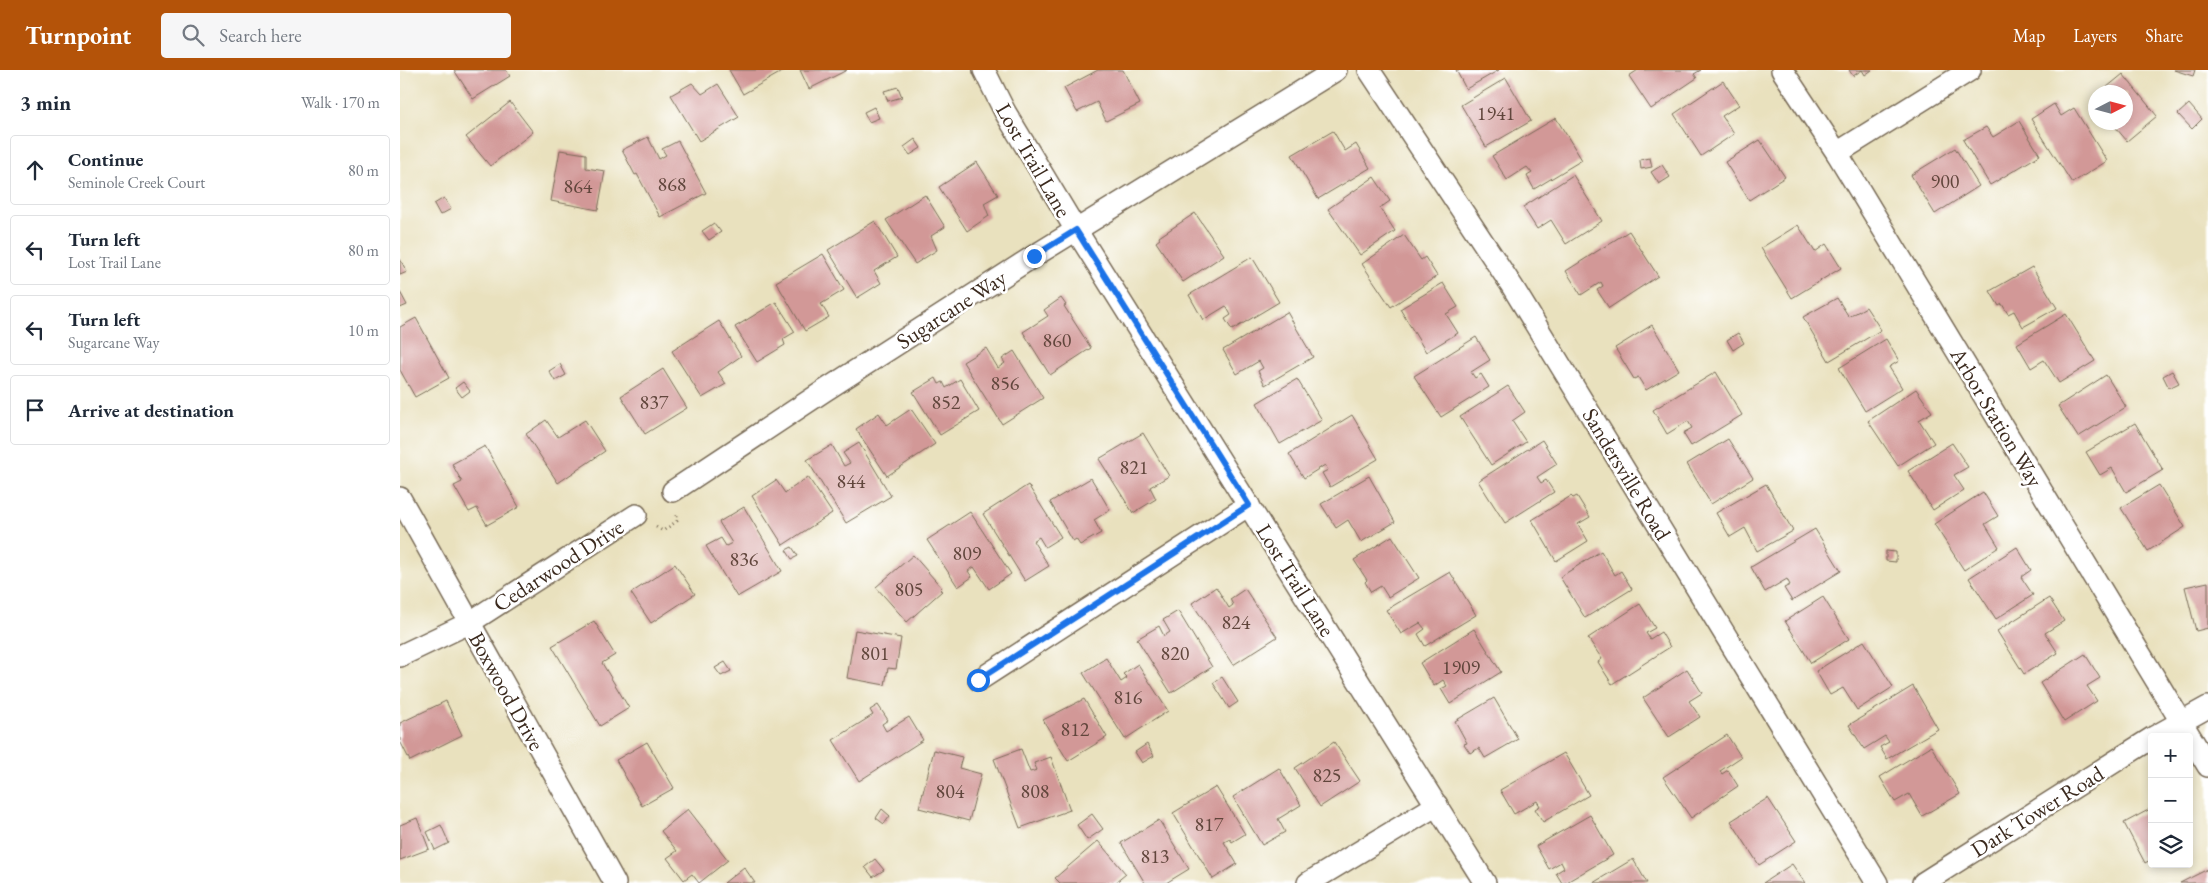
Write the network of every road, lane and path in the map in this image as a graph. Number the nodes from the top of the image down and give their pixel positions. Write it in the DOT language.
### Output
graph roads {
  1 [pos="984,70"];
  2 [pos="1336,70"];
  3 [pos="1369,70"];
  4 [pos="1782,70"];
  5 [pos="1970,70"];
  6 [pos="1837,153"];
  7 [pos="1076,230"];
  8 [pos="673,491"];
  9 [pos="400,498"];
  10 [pos="1249,505"];
  11 [pos="636,515"];
  12 [pos="469,623"];
  13 [pos="400,656"];
  14 [pos="978,680"];
  15 [pos="2208,707"];
  16 [pos="2182,721"];
  17 [pos="2160,733"];
  18 [pos="2148,740"];
  19 [pos="2208,766"];
  20 [pos="1437,805"];
  21 [pos="615,883"];
  22 [pos="1308,883"];
  23 [pos="1486,883"];
  24 [pos="1877,883"];
  25 [pos="1922,883"];
  1 -- 7 [label="street, Lost Trail Lane"];
  2 -- 7 [label="street, Sugarcane Way"];
  3 -- 24 [label="street, Sandersville Road"];
  4 -- 6 [label="street, Arbor Station Way"];
  5 -- 6 [label="street"];
  6 -- 16 [label="street, Arbor Station Way"];
  7 -- 8 [label="street, Sugarcane Way"];
  7 -- 10 [label="street, Lost Trail Lane"];
  8 -- 11 [label="path"];
  9 -- 12 [label="street, Boxwood Drive"];
  10 -- 14 [label="street"];
  10 -- 20 [label="street, Lost Trail Lane"];
  11 -- 12 [label="street, Cedarwood Drive"];
  12 -- 13 [label="street, Cedarwood Drive"];
  12 -- 21 [label="street, Boxwood Drive"];
  15 -- 16 [label="street, Dark Tower Road"];
  16 -- 17 [label="street, Dark Tower Road"];
  16 -- 19 [label="street, Arbor Station Way"];
  18 -- 25 [label="street, Dark Tower Road"];
  20 -- 22 [label="street"];
  20 -- 23 [label="street, Lost Trail Lane"];
}
